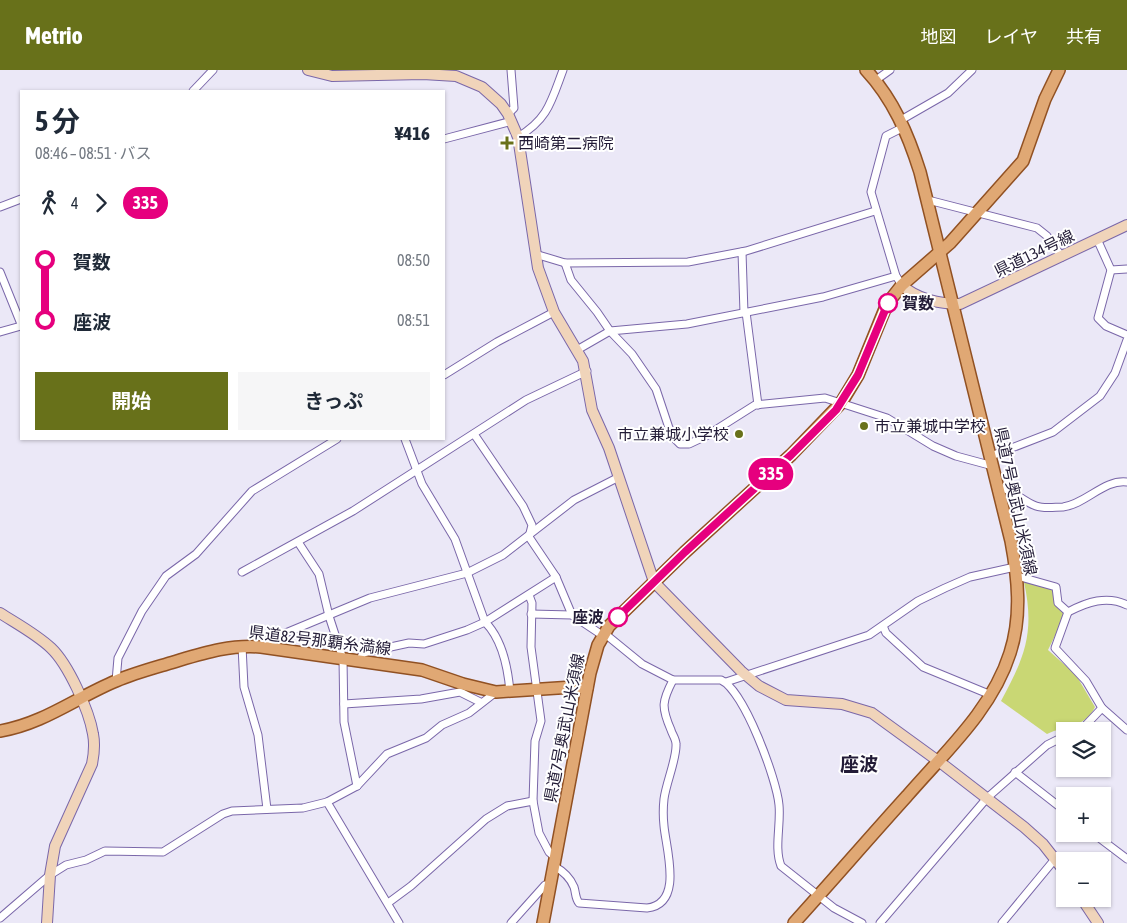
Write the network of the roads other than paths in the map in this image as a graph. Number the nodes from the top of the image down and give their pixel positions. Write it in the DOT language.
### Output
graph roads {
  1 [pos="213,70"];
  2 [pos="308,70"];
  3 [pos="511,70"];
  4 [pos="563,70"];
  5 [pos="866,70"];
  6 [pos="890,70"];
  7 [pos="972,70"];
  8 [pos="1059,70"];
  9 [pos="445,72"];
  10 [pos="876,80"];
  11 [pos="194,90"];
  12 [pos="510,117"];
  13 [pos="903,124"];
  14 [pos="518,137"];
  15 [pos="445,139"];
  16 [pos="20,199"];
  17 [pos="928,200"];
  18 [pos="0,207"];
  19 [pos="875,211"];
  20 [pos="978,212"];
  21 [pos="1127,225"];
  22 [pos="1097,239"];
  23 [pos="742,252"];
  24 [pos="940,253"];
  25 [pos="535,254"];
  26 [pos="1062,257"];
  27 [pos="565,263"];
  28 [pos="1127,268"];
  29 [pos="1111,270"];
  30 [pos="0,272"];
  31 [pos="899,280"];
  32 [pos="953,304"];
  33 [pos="554,312"];
  34 [pos="745,312"];
  35 [pos="20,322"];
  36 [pos="20,325"];
  37 [pos="610,331"];
  38 [pos="0,332"];
  39 [pos="1127,335"];
  40 [pos="1127,340"];
  41 [pos="577,350"];
  42 [pos="1125,360"];
  43 [pos="587,371"];
  44 [pos="445,374"];
  45 [pos="841,403"];
  46 [pos="758,405"];
  47 [pos="474,434"];
  48 [pos="335,440"];
  49 [pos="405,440"];
  50 [pos="992,461"];
  51 [pos="416,470"];
  52 [pos="619,477"];
  53 [pos="1127,482"];
  54 [pos="998,487"];
  55 [pos="529,537"];
  56 [pos="298,542"];
  57 [pos="242,572"];
  58 [pos="1016,572"];
  59 [pos="467,573"];
  60 [pos="556,576"];
  61 [pos="654,582"];
  62 [pos="529,595"];
  63 [pos="1127,605"];
  64 [pos="1068,612"];
  65 [pos="0,613"];
  66 [pos="531,614"];
  67 [pos="572,615"];
  68 [pos="330,616"];
  69 [pos="485,622"];
  70 [pos="883,626"];
  71 [pos="603,634"];
  72 [pos="242,646"];
  73 [pos="261,647"];
  74 [pos="343,659"];
  75 [pos="359,661"];
  76 [pos="747,677"];
  77 [pos="673,680"];
  78 [pos="116,681"];
  79 [pos="726,682"];
  80 [pos="462,688"];
  81 [pos="588,688"];
  82 [pos="538,690"];
  83 [pos="496,692"];
  84 [pos="510,692"];
  85 [pos="991,695"];
  86 [pos="80,699"];
  87 [pos="480,702"];
  88 [pos="344,704"];
  89 [pos="1102,708"];
  90 [pos="1089,722"];
  91 [pos="0,730"];
  92 [pos="1127,730"];
  93 [pos="1056,741"];
  94 [pos="938,761"];
  95 [pos="1014,772"];
  96 [pos="357,786"];
  97 [pos="987,798"];
  98 [pos="533,801"];
  99 [pos="327,802"];
  100 [pos="1056,804"];
  101 [pos="267,809"];
  102 [pos="1105,842"];
  103 [pos="1055,859"];
  104 [pos="1127,859"];
  105 [pos="555,862"];
  106 [pos="50,875"];
  107 [pos="550,886"];
  108 [pos="819,895"];
  109 [pos="388,903"];
  110 [pos="1087,907"];
  111 [pos="0,918"];
  112 [pos="47,923"];
  113 [pos="399,923"];
  114 [pos="511,923"];
  115 [pos="543,923"];
  116 [pos="794,923"];
  117 [pos="862,923"];
  118 [pos="880,923"];
  119 [pos="1002,923"];
  120 [pos="1098,923"];
  1 -- 11 [label="street"];
  2 -- 9 [label="street"];
  3 -- 12 [label="street"];
  4 -- 14 [label="street"];
  5 -- 10 [label="main road, 県道7号奥武山米須線"];
  6 -- 10 [label="street"];
  7 -- 13 [label="street"];
  8 -- 20 [label="main road"];
  9 -- 12 [label="street"];
  10 -- 13 [label="main road, 県道7号奥武山米須線"];
  12 -- 14 [label="street"];
  12 -- 15 [label="street"];
  13 -- 17 [label="main road, 県道7号奥武山米須線"];
  13 -- 19 [label="street"];
  14 -- 25 [label="street"];
  16 -- 18 [label="street"];
  17 -- 20 [label="street"];
  17 -- 24 [label="main road, 県道7号奥武山米須線"];
  19 -- 23 [label="street"];
  19 -- 31 [label="street"];
  20 -- 24 [label="main road"];
  20 -- 26 [label="street"];
  21 -- 22 [label="street, 県道134号線"];
  22 -- 26 [label="street, 県道134号線"];
  22 -- 29 [label="street"];
  23 -- 27 [label="street"];
  23 -- 34 [label="street"];
  24 -- 31 [label="main road, 県道7号奥武山米須線"];
  24 -- 32 [label="main road, 県道7号奥武山米須線"];
  25 -- 27 [label="street"];
  25 -- 33 [label="street"];
  26 -- 32 [label="street, 県道134号線"];
  27 -- 37 [label="street"];
  28 -- 29 [label="street"];
  29 -- 39 [label="street"];
  30 -- 35 [label="street"];
  31 -- 32 [label="street"];
  31 -- 34 [label="street"];
  31 -- 45 [label="main road, 県道7号奥武山米須線"];
  32 -- 50 [label="main road, 県道7号奥武山米須線"];
  33 -- 41 [label="street"];
  33 -- 44 [label="street"];
  34 -- 37 [label="street"];
  34 -- 46 [label="street"];
  36 -- 38 [label="street"];
  37 -- 41 [label="street"];
  37 -- 46 [label="street"];
  40 -- 42 [label="street"];
  41 -- 43 [label="street"];
  42 -- 50 [label="street"];
  43 -- 47 [label="street"];
  43 -- 52 [label="street"];
  45 -- 46 [label="street"];
  45 -- 50 [label="street"];
  45 -- 61 [label="main road, 県道7号奥武山米須線"];
  47 -- 51 [label="street"];
  47 -- 55 [label="street"];
  48 -- 78 [label="street"];
  49 -- 51 [label="street"];
  50 -- 54 [label="main road, 県道7号奥武山米須線"];
  51 -- 56 [label="street"];
  51 -- 59 [label="street"];
  52 -- 55 [label="street"];
  52 -- 61 [label="street"];
  53 -- 54 [label="street"];
  54 -- 58 [label="main road, 県道7号奥武山米須線"];
  55 -- 59 [label="street"];
  55 -- 60 [label="street"];
  56 -- 57 [label="street"];
  56 -- 68 [label="street"];
  58 -- 64 [label="street"];
  58 -- 70 [label="street"];
  58 -- 85 [label="main road, 県道7号奥武山米須線"];
  59 -- 68 [label="street"];
  59 -- 69 [label="street"];
  60 -- 62 [label="street"];
  60 -- 67 [label="street"];
  61 -- 71 [label="main road, 県道7号奥武山米須線"];
  61 -- 76 [label="street"];
  62 -- 66 [label="street"];
  62 -- 69 [label="street"];
  63 -- 64 [label="street"];
  64 -- 89 [label="street"];
  65 -- 86 [label="street"];
  66 -- 67 [label="street"];
  66 -- 82 [label="street"];
  67 -- 71 [label="street"];
  68 -- 73 [label="street"];
  68 -- 74 [label="street"];
  69 -- 75 [label="street"];
  69 -- 84 [label="street"];
  70 -- 76 [label="street"];
  70 -- 85 [label="street"];
  71 -- 77 [label="street"];
  71 -- 81 [label="main road, 県道7号奥武山米須線"];
  72 -- 73 [label="main road, 県道82号那覇糸満線"];
  72 -- 78 [label="main road, 県道82号那覇糸満線"];
  72 -- 101 [label="street"];
  73 -- 74 [label="main road, 県道82号那覇糸満線"];
  74 -- 75 [label="main road, 県道82号那覇糸満線"];
  74 -- 88 [label="street"];
  75 -- 80 [label="main road, 県道82号那覇糸満線"];
  76 -- 79 [label="street"];
  76 -- 94 [label="street"];
  77 -- 79 [label="street"];
  77 -- 105 [label="street"];
  78 -- 86 [label="main road, 県道82号那覇糸満線"];
  79 -- 108 [label="street"];
  80 -- 83 [label="main road, 県道82号那覇糸満線"];
  80 -- 87 [label="street"];
  80 -- 88 [label="street"];
  81 -- 82 [label="main road, 県道82号那覇糸満線"];
  81 -- 105 [label="main road, 県道7号奥武山米須線"];
  82 -- 84 [label="main road, 県道82号那覇糸満線"];
  82 -- 98 [label="street"];
  83 -- 84 [label="main road, 県道82号那覇糸満線"];
  83 -- 87 [label="street"];
  85 -- 94 [label="main road, 県道7号奥武山米須線"];
  86 -- 91 [label="main road, 県道82号那覇糸満線"];
  86 -- 106 [label="street"];
  87 -- 96 [label="street"];
  88 -- 96 [label="street"];
  89 -- 90 [label="street"];
  89 -- 92 [label="street"];
  93 -- 95 [label="street"];
  94 -- 97 [label="street"];
  94 -- 108 [label="main road, 県道7号奥武山米須線"];
  95 -- 97 [label="street"];
  95 -- 100 [label="street"];
  96 -- 99 [label="street"];
  97 -- 103 [label="street"];
  97 -- 118 [label="street"];
  98 -- 105 [label="street"];
  98 -- 109 [label="street"];
  99 -- 101 [label="street"];
  99 -- 109 [label="street"];
  101 -- 106 [label="street"];
  102 -- 104 [label="street"];
  103 -- 119 [label="street"];
  105 -- 107 [label="main road, 県道7号奥武山米須線"];
  106 -- 111 [label="street"];
  106 -- 112 [label="street"];
  107 -- 114 [label="street"];
  107 -- 115 [label="main road, 県道7号奥武山米須線"];
  108 -- 116 [label="main road, 県道7号奥武山米須線"];
  108 -- 117 [label="street"];
  109 -- 113 [label="street"];
  110 -- 120 [label="street"];
}
